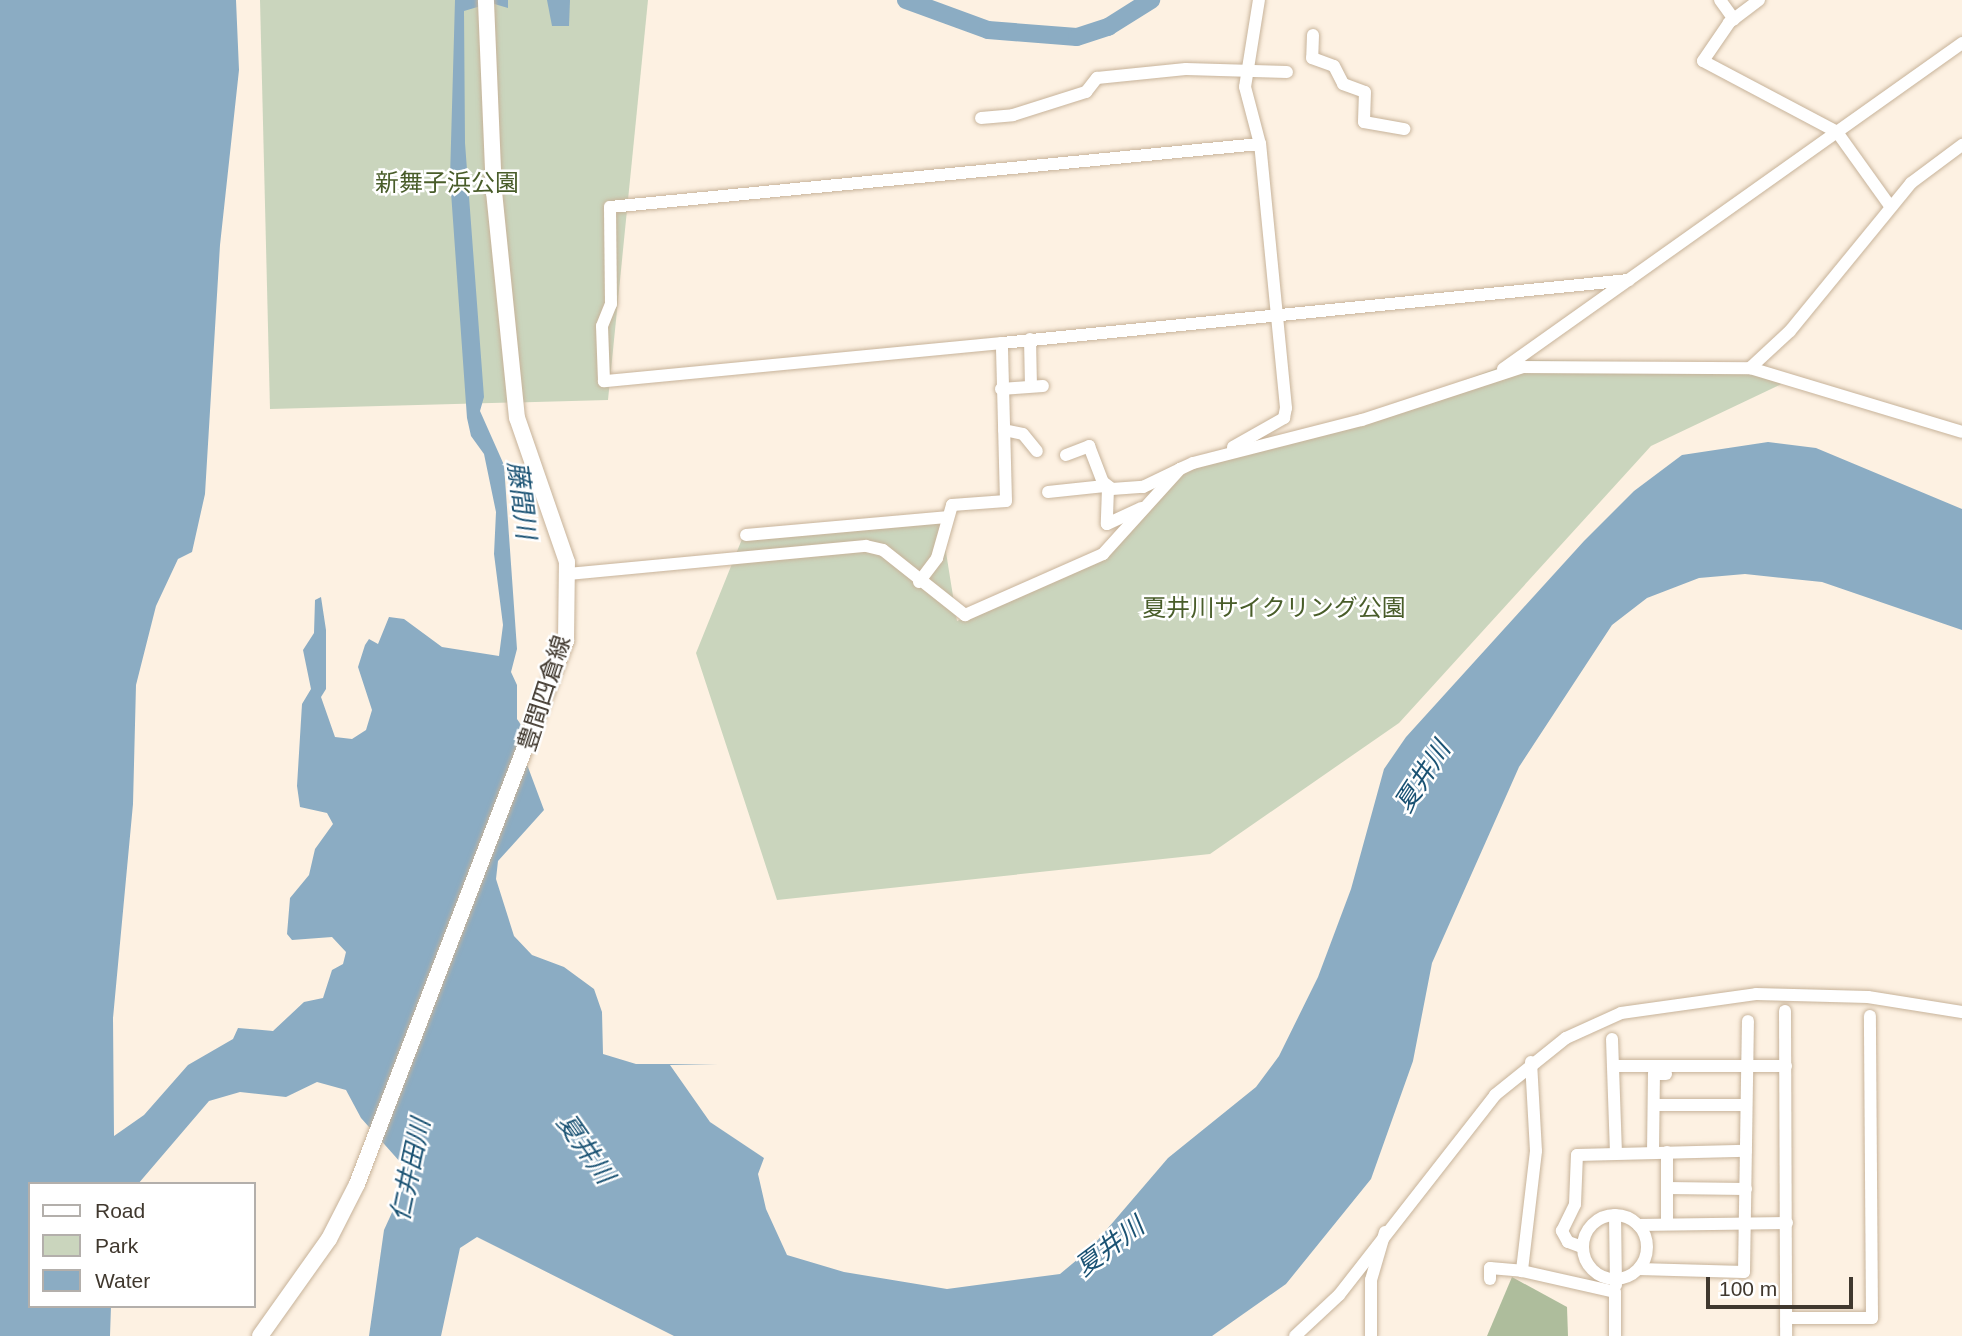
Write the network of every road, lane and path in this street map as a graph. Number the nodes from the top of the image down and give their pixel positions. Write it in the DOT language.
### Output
graph roads {
  1 [pos="486,0"];
  2 [pos="1259,0"];
  3 [pos="1720,0"];
  4 [pos="1759,0"];
  5 [pos="1734,19"];
  6 [pos="1313,35"];
  7 [pos="1962,43"];
  8 [pos="1245,68"];
  9 [pos="1287,72"];
  10 [pos="981,118"];
  11 [pos="1404,130"];
  12 [pos="1837,132"];
  13 [pos="1260,144"];
  14 [pos="1962,145"];
  15 [pos="1890,206"];
  16 [pos="1629,280"];
  17 [pos="1278,315"];
  18 [pos="1030,339"];
  19 [pos="1002,343"];
  20 [pos="1750,368"];
  21 [pos="1498,372"];
  22 [pos="1001,389"];
  23 [pos="1004,430"];
  24 [pos="1962,432"];
  25 [pos="1037,451"];
  26 [pos="1226,452"];
  27 [pos="1066,455"];
  28 [pos="1180,468"];
  29 [pos="1106,487"];
  30 [pos="1048,492"];
  31 [pos="1145,508"];
  32 [pos="946,517"];
  33 [pos="746,535"];
  34 [pos="568,574"];
  35 [pos="919,582"];
  36 [pos="1786,1011"];
  37 [pos="1962,1012"];
  38 [pos="1870,1016"];
  39 [pos="1748,1021"];
  40 [pos="1612,1039"];
  41 [pos="1531,1062"];
  42 [pos="1614,1066"];
  43 [pos="1786,1066"];
  44 [pos="1747,1070"];
  45 [pos="1654,1105"];
  46 [pos="1746,1105"];
  47 [pos="1746,1151"];
  48 [pos="1616,1152"];
  49 [pos="1653,1152"];
  50 [pos="1667,1152"];
  51 [pos="1667,1188"];
  52 [pos="1746,1189"];
  53 [pos="1615,1215"];
  54 [pos="1746,1223"];
  55 [pos="1787,1223"];
  56 [pos="1667,1224"];
  57 [pos="1638,1225"];
  58 [pos="1385,1232"];
  59 [pos="1582,1247"];
  60 [pos="1639,1269"];
  61 [pos="1522,1271"];
  62 [pos="1490,1279"];
  63 [pos="1616,1286"];
  64 [pos="1787,1318"];
  65 [pos="260,1336"];
  66 [pos="1295,1336"];
  67 [pos="1371,1336"];
  68 [pos="1615,1336"];
  69 [pos="1786,1336"];
  1 -- 34 [label="main road, 豊間四倉線"];
  2 -- 8 [label="street"];
  3 -- 5 [label="street"];
  4 -- 5 [label="street"];
  5 -- 12 [label="street"];
  6 -- 11 [label="street"];
  7 -- 12 [label="street"];
  8 -- 9 [label="street"];
  8 -- 10 [label="street"];
  8 -- 13 [label="street"];
  12 -- 15 [label="street"];
  12 -- 16 [label="street"];
  13 -- 17 [label="street"];
  13 -- 19 [label="street"];
  14 -- 15 [label="street"];
  15 -- 20 [label="street"];
  16 -- 17 [label="street"];
  16 -- 21 [label="street"];
  17 -- 18 [label="street"];
  17 -- 26 [label="street"];
  18 -- 19 [label="street"];
  18 -- 22 [label="street"];
  19 -- 22 [label="street"];
  20 -- 21 [label="street"];
  20 -- 24 [label="street"];
  21 -- 26 [label="street"];
  22 -- 23 [label="street"];
  23 -- 25 [label="street"];
  23 -- 32 [label="street"];
  26 -- 28 [label="street"];
  27 -- 29 [label="street"];
  28 -- 29 [label="street"];
  28 -- 31 [label="street"];
  29 -- 30 [label="street"];
  29 -- 31 [label="street"];
  31 -- 35 [label="street"];
  32 -- 33 [label="street"];
  32 -- 35 [label="street"];
  34 -- 35 [label="street"];
  34 -- 65 [label="main road, 豊間四倉線"];
  36 -- 43 [label="street"];
  37 -- 41 [label="street"];
  38 -- 64 [label="street"];
  39 -- 44 [label="street"];
  40 -- 42 [label="street"];
  41 -- 58 [label="street"];
  41 -- 61 [label="street"];
  42 -- 44 [label="street"];
  42 -- 48 [label="street"];
  43 -- 44 [label="street"];
  43 -- 55 [label="street"];
  44 -- 45 [label="street"];
  44 -- 46 [label="street"];
  45 -- 46 [label="street"];
  45 -- 49 [label="street"];
  46 -- 47 [label="street"];
  47 -- 50 [label="street"];
  47 -- 52 [label="street"];
  48 -- 49 [label="street"];
  48 -- 59 [label="street"];
  49 -- 50 [label="street"];
  50 -- 51 [label="street"];
  51 -- 52 [label="street"];
  51 -- 56 [label="street"];
  52 -- 54 [label="street"];
  53 -- 57 [label="street"];
  53 -- 59 [label="street"];
  53 -- 63 [label="street"];
  54 -- 55 [label="street"];
  54 -- 56 [label="street"];
  54 -- 60 [label="street"];
  55 -- 64 [label="street"];
  56 -- 57 [label="street"];
  57 -- 60 [label="street"];
  58 -- 66 [label="street"];
  58 -- 67 [label="street"];
  59 -- 63 [label="street"];
  60 -- 63 [label="street"];
  61 -- 62 [label="street"];
  61 -- 63 [label="street"];
  63 -- 68 [label="street"];
  64 -- 69 [label="street"];
}
